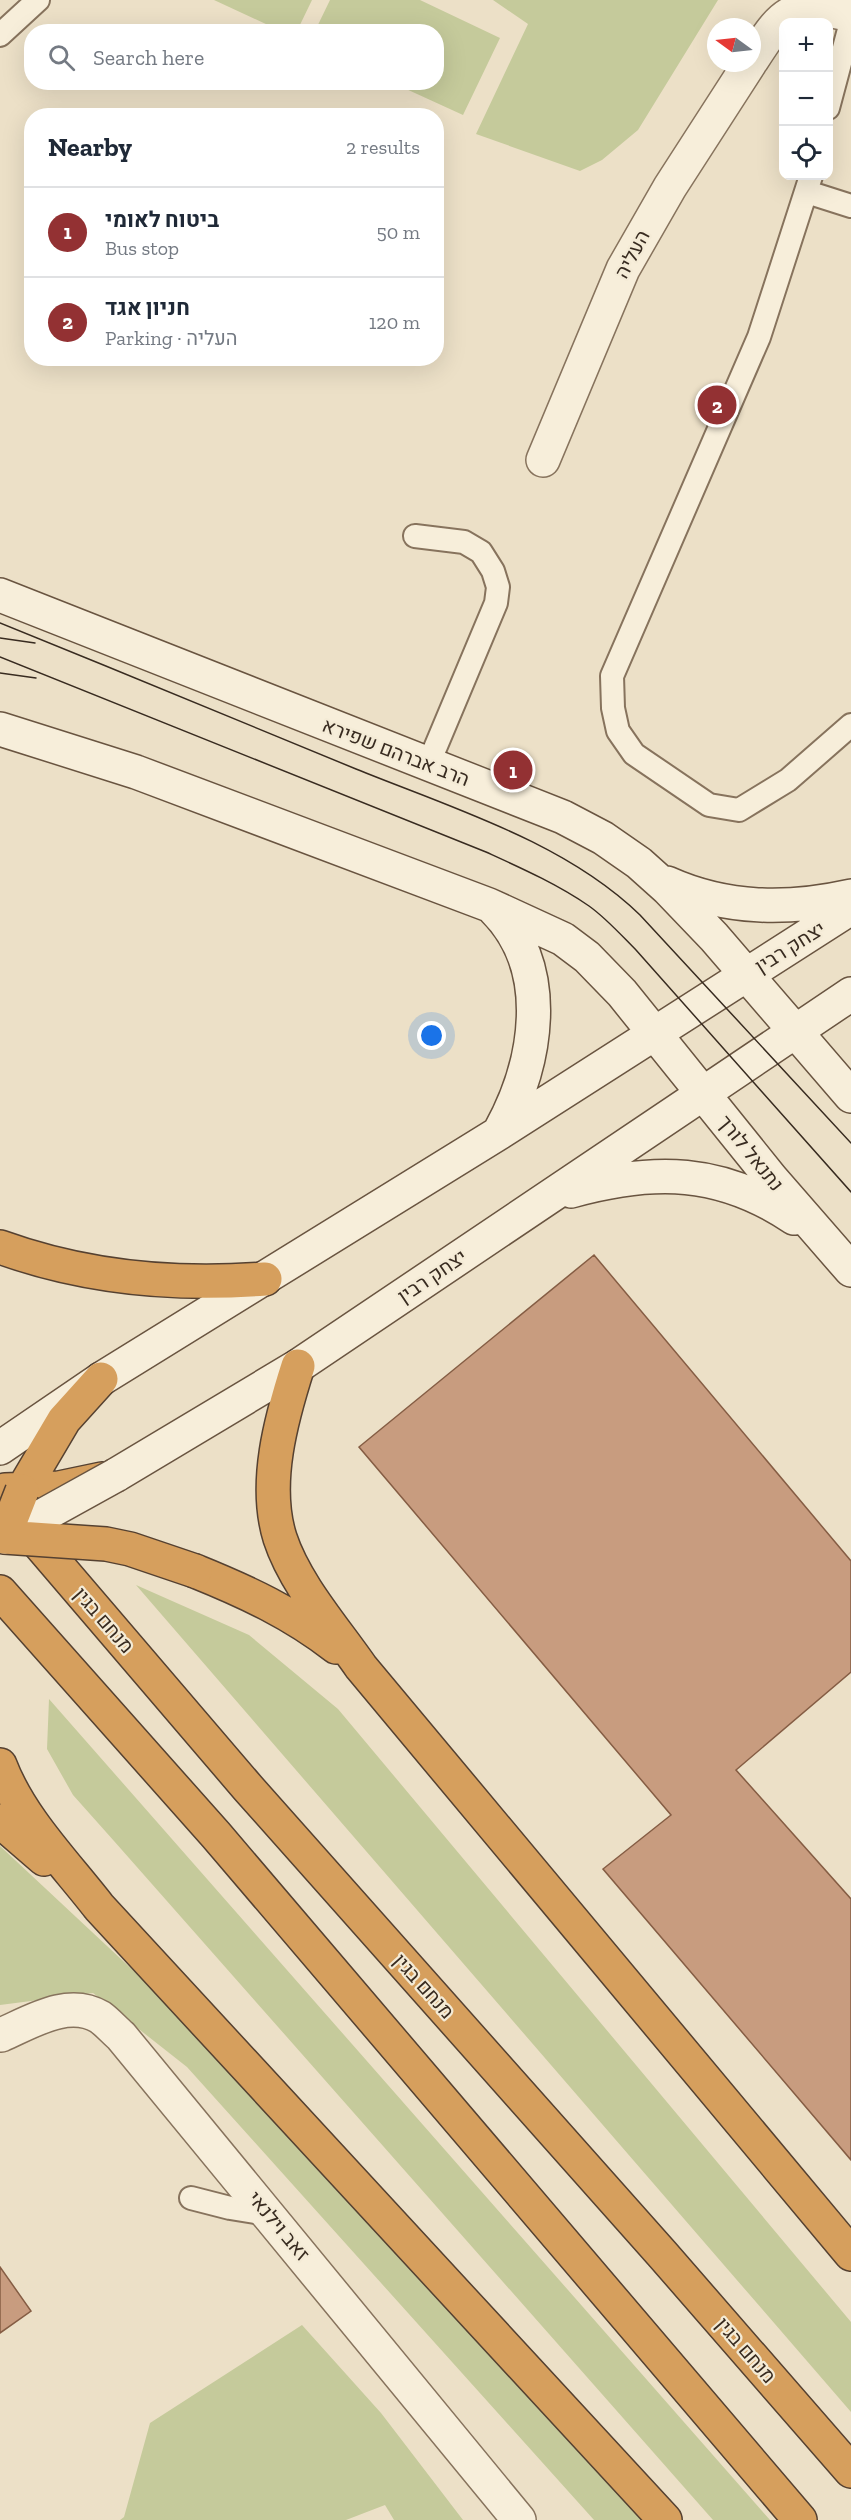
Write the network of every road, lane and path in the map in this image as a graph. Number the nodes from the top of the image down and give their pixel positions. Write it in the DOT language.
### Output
graph roads {
  1 [pos="38,0"];
  2 [pos="851,15"];
  3 [pos="851,22"];
  4 [pos="0,35"];
  5 [pos="761,48"];
  6 [pos="745,72"];
  7 [pos="833,89"];
  8 [pos="809,184"];
  9 [pos="851,206"];
  10 [pos="543,460"];
  11 [pos="415,536"];
  12 [pos="0,596"];
  13 [pos="851,725"];
  14 [pos="0,729"];
  15 [pos="428,765"];
  16 [pos="655,877"];
  17 [pos="851,896"];
  18 [pos="489,905"];
  19 [pos="851,908"];
  20 [pos="746,975"];
  21 [pos="851,994"];
  22 [pos="795,1032"];
  23 [pos="654,1034"];
  24 [pos="703,1094"];
  25 [pos="851,1096"];
  26 [pos="499,1133"];
  27 [pos="550,1196"];
  28 [pos="0,1247"];
  29 [pos="843,1261"];
  30 [pos="265,1279"];
  31 [pos="298,1366"];
  32 [pos="101,1379"];
  33 [pos="0,1448"];
  34 [pos="116,1475"];
  35 [pos="7,1493"];
  36 [pos="1,1541"];
  37 [pos="0,1592"];
  38 [pos="361,1667"];
  39 [pos="0,1765"];
  40 [pos="0,1821"];
  41 [pos="99,1907"];
  42 [pos="0,2035"];
  43 [pos="191,2198"];
  44 [pos="269,2214"];
  45 [pos="851,2254"];
  46 [pos="851,2471"];
  47 [pos="519,2520"];
  48 [pos="665,2520"];
  49 [pos="800,2520"];
  1 -- 4 [label="lane"];
  2 -- 5 [label="street, העליה"];
  3 -- 7 [label="lane"];
  6 -- 10 [label="street, העליה"];
  8 -- 9 [label="lane"];
  8 -- 13 [label="lane"];
  11 -- 15 [label="lane"];
  12 -- 15 [label="street, הרב אברהם שפירא"];
  14 -- 18 [label="street"];
  15 -- 16 [label="street, הרב אברהם שפירא"];
  16 -- 17 [label="street"];
  16 -- 20 [label="street, הרב אברהם שפירא"];
  18 -- 23 [label="street"];
  18 -- 26 [label="street"];
  19 -- 20 [label="street, יצחק רבין"];
  20 -- 22 [label="street, הרב אברהם שפירא"];
  20 -- 23 [label="street, יצחק רבין"];
  21 -- 22 [label="street, יצחק רבין"];
  22 -- 24 [label="street, יצחק רבין"];
  22 -- 25 [label="street"];
  23 -- 24 [label="street, נתנאל לורך"];
  23 -- 26 [label="street, יצחק רבין"];
  24 -- 27 [label="street, יצחק רבין"];
  24 -- 29 [label="street, נתנאל לורך"];
  26 -- 30 [label="street, יצחק רבין"];
  27 -- 29 [label="street"];
  27 -- 31 [label="street, יצחק רבין"];
  28 -- 30 [label="highway"];
  30 -- 32 [label="street, יצחק רבין"];
  31 -- 34 [label="street, יצחק רבין"];
  31 -- 38 [label="highway"];
  32 -- 33 [label="street, יצחק רבין"];
  32 -- 35 [label="highway"];
  34 -- 35 [label="highway, bridge"];
  34 -- 36 [label="street, יצחק רבין, bridge"];
  35 -- 36 [label="highway, bridge"];
  35 -- 46 [label="highway, מנחם בגין"];
  36 -- 38 [label="highway, bridge"];
  37 -- 49 [label="highway"];
  38 -- 45 [label="highway"];
  39 -- 41 [label="highway"];
  40 -- 41 [label="highway"];
  41 -- 48 [label="highway"];
  42 -- 44 [label="street, זאב וילנאי"];
  43 -- 44 [label="lane"];
  44 -- 47 [label="street, זאב וילנאי"];
}
